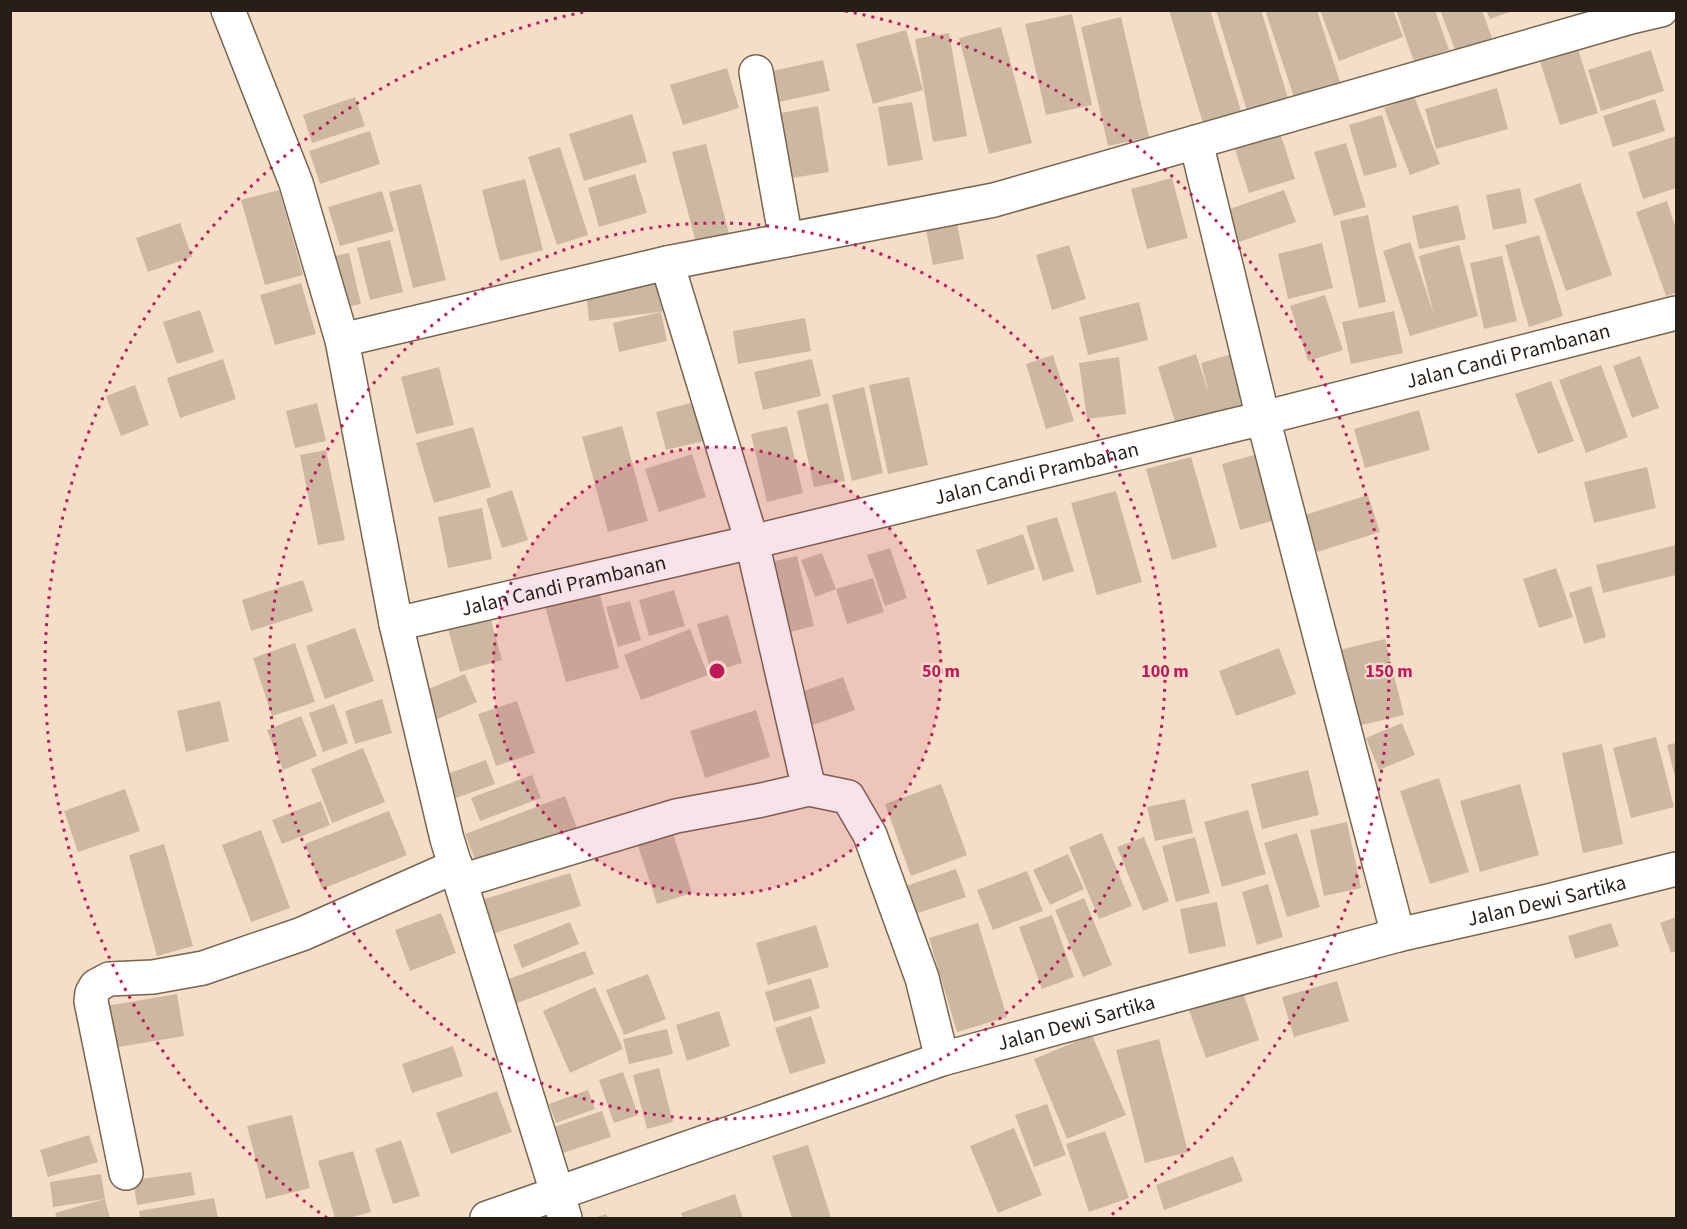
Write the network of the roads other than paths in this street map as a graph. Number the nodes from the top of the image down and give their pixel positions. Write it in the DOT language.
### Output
graph roads {
  1 [pos="228,10"];
  2 [pos="1661,10"];
  3 [pos="756,72"];
  4 [pos="1196,142"];
  5 [pos="786,240"];
  6 [pos="667,263"];
  7 [pos="1675,318"];
  8 [pos="342,340"];
  9 [pos="1263,418"];
  10 [pos="752,543"];
  11 [pos="396,624"];
  12 [pos="809,789"];
  13 [pos="1677,869"];
  14 [pos="458,874"];
  15 [pos="1398,935"];
  16 [pos="942,1059"];
  17 [pos="126,1173"];
  18 [pos="562,1207"];
  19 [pos="487,1218"];
  1 -- 8 [label="street"];
  2 -- 4 [label="street"];
  3 -- 5 [label="street"];
  4 -- 5 [label="street"];
  4 -- 9 [label="street"];
  5 -- 6 [label="street"];
  6 -- 8 [label="street"];
  6 -- 10 [label="street"];
  7 -- 9 [label="street, Jalan Candi Prambanan"];
  8 -- 11 [label="street"];
  9 -- 10 [label="street, Jalan Candi Prambanan"];
  9 -- 15 [label="street"];
  10 -- 11 [label="street, Jalan Candi Prambanan"];
  10 -- 12 [label="street"];
  11 -- 14 [label="street"];
  12 -- 14 [label="street"];
  12 -- 16 [label="street"];
  13 -- 15 [label="street, Jalan Dewi Sartika"];
  14 -- 17 [label="street"];
  14 -- 18 [label="street"];
  15 -- 16 [label="street, Jalan Dewi Sartika"];
  16 -- 18 [label="street, Jalan Dewi Sartika"];
  18 -- 19 [label="street, Jalan Dewi Sartika"];
}
